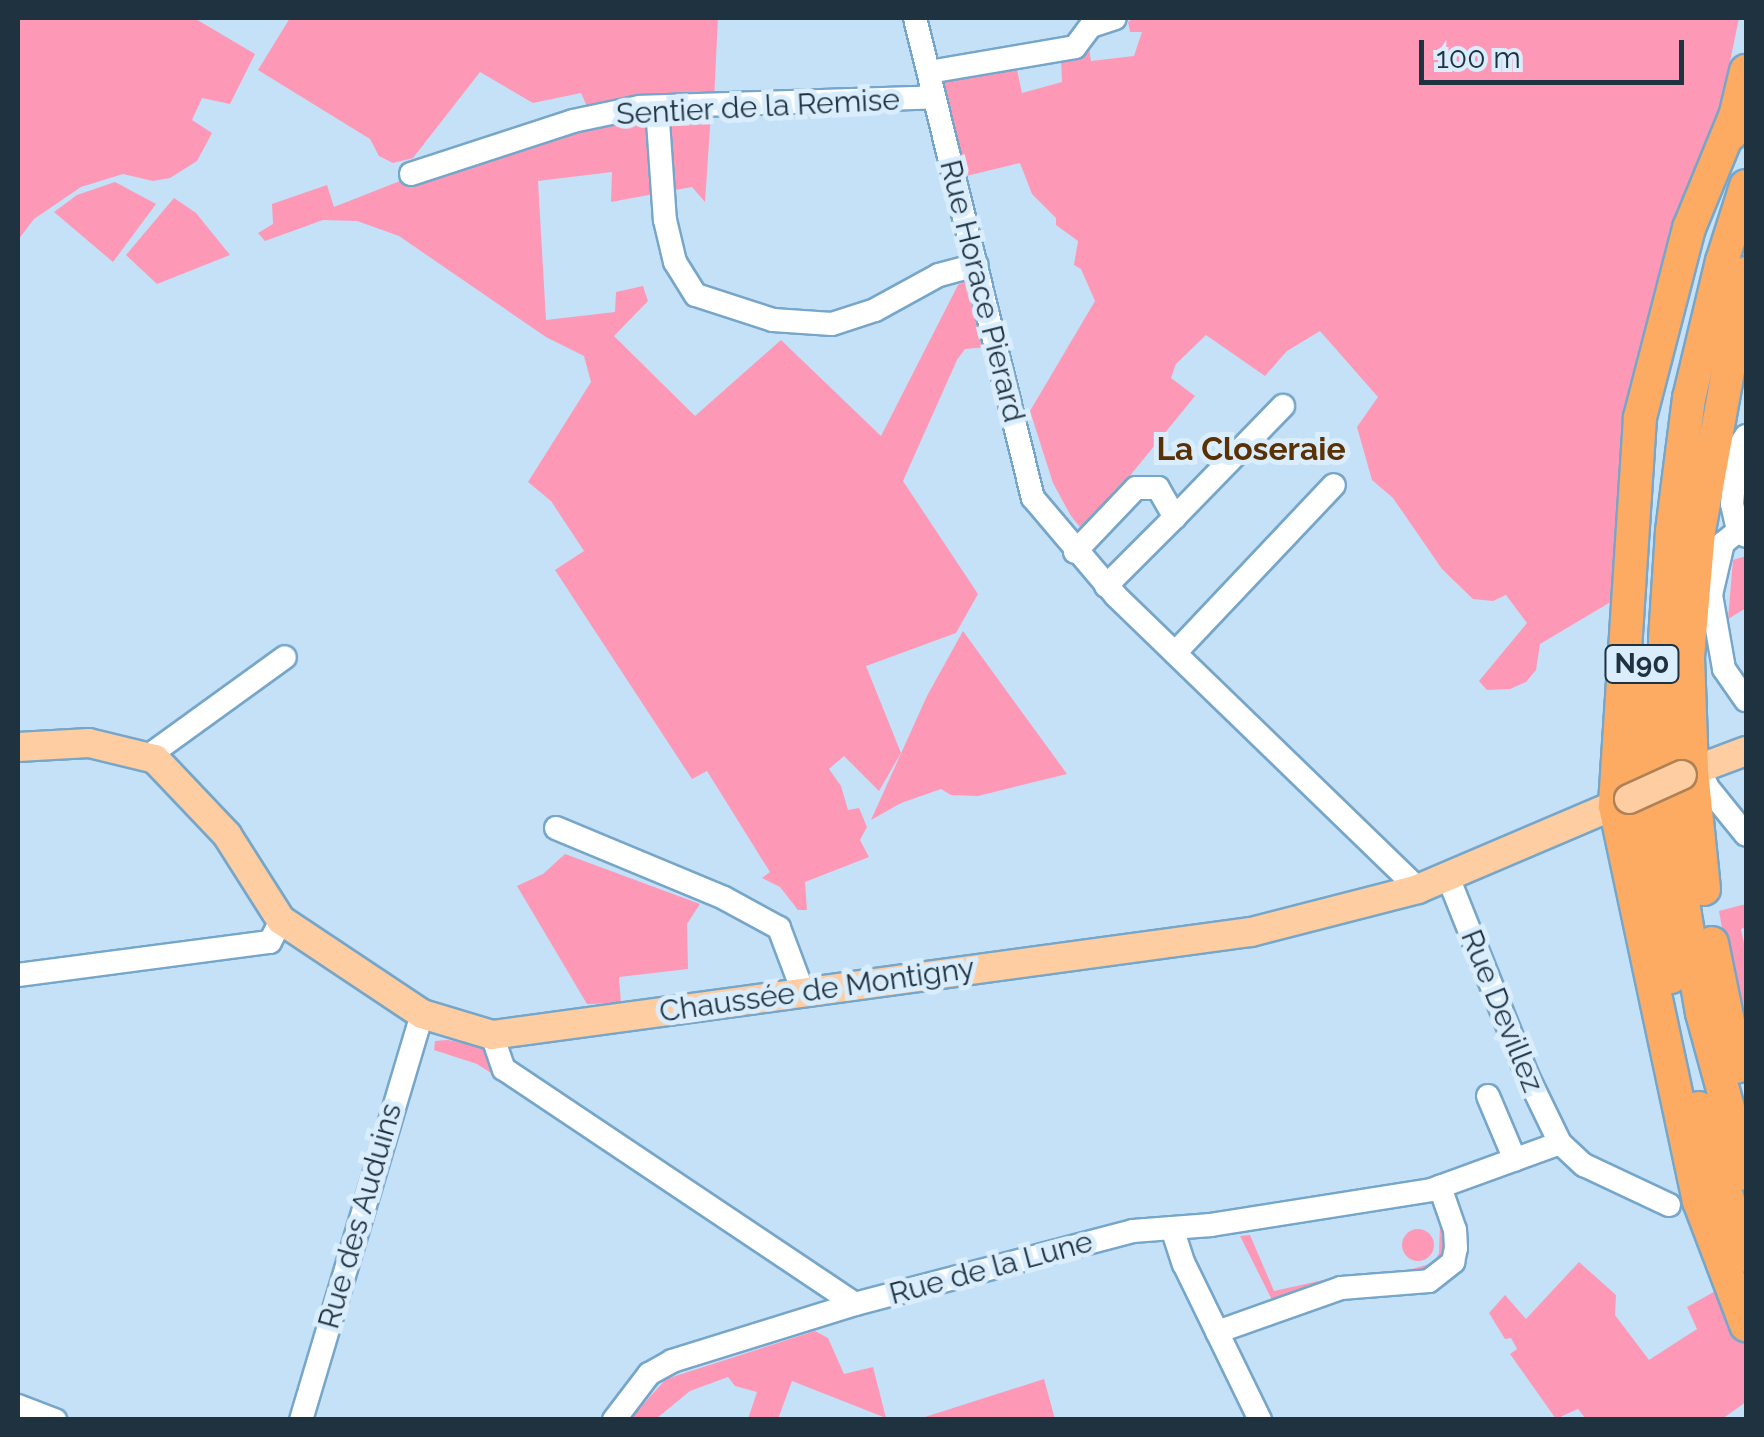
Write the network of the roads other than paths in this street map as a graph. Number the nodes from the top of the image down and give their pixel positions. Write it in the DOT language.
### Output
graph roads {
  1 [pos="915,18"];
  2 [pos="1115,18"];
  3 [pos="1746,70"];
  4 [pos="929,72"];
  5 [pos="934,97"];
  6 [pos="656,107"];
  7 [pos="1736,116"];
  8 [pos="410,174"];
  9 [pos="1746,186"];
  10 [pos="976,265"];
  11 [pos="1746,273"];
  12 [pos="1283,406"];
  13 [pos="1746,436"];
  14 [pos="1334,485"];
  15 [pos="1176,517"];
  16 [pos="1742,534"];
  17 [pos="1075,552"];
  18 [pos="1106,586"];
  19 [pos="1175,654"];
  20 [pos="285,658"];
  21 [pos="1746,700"];
  22 [pos="18,747"];
  23 [pos="1746,751"];
  24 [pos="147,757"];
  25 [pos="1691,772"];
  26 [pos="1622,802"];
  27 [pos="556,828"];
  28 [pos="1746,834"];
  29 [pos="1448,877"];
  30 [pos="1418,889"];
  31 [pos="281,920"];
  32 [pos="18,975"];
  33 [pos="803,992"];
  34 [pos="422,1014"];
  35 [pos="492,1035"];
  36 [pos="1488,1096"];
  37 [pos="1746,1100"];
  38 [pos="1560,1143"];
  39 [pos="1516,1160"];
  40 [pos="1746,1174"];
  41 [pos="1450,1184"];
  42 [pos="1669,1205"];
  43 [pos="1172,1228"];
  44 [pos="1746,1256"];
  45 [pos="855,1304"];
  46 [pos="1746,1325"];
  47 [pos="1214,1326"];
  48 [pos="18,1406"];
  49 [pos="54,1420"];
  50 [pos="301,1420"];
  51 [pos="614,1420"];
  52 [pos="1260,1420"];
  1 -- 4 [label="street, Rue Horace Pierard"];
  2 -- 4 [label="street"];
  3 -- 7 [label="highway, N90"];
  4 -- 5 [label="street, Rue Horace Pierard"];
  5 -- 6 [label="street, Sentier de la Remise"];
  5 -- 10 [label="street, Rue Horace Pierard"];
  6 -- 8 [label="street, Sentier de la Remise"];
  6 -- 10 [label="street"];
  7 -- 26 [label="highway"];
  7 -- 44 [label="highway, N90"];
  9 -- 40 [label="highway, N90"];
  10 -- 17 [label="street, Rue Horace Pierard"];
  11 -- 25 [label="highway"];
  12 -- 15 [label="street"];
  13 -- 16 [label="street"];
  14 -- 19 [label="street"];
  15 -- 17 [label="street"];
  15 -- 18 [label="street"];
  16 -- 21 [label="street"];
  17 -- 18 [label="street, Rue Horace Pierard"];
  18 -- 19 [label="street, Rue Horace Pierard"];
  19 -- 30 [label="street, Rue Horace Pierard"];
  20 -- 24 [label="street"];
  22 -- 24 [label="main road, Chaussée de Montigny"];
  23 -- 25 [label="main road, Chaussée de Montigny"];
  24 -- 31 [label="main road, Chaussée de Montigny"];
  25 -- 26 [label="main road, Chaussée de Montigny, bridge"];
  25 -- 28 [label="street"];
  25 -- 37 [label="highway"];
  26 -- 29 [label="main road, Chaussée de Montigny"];
  26 -- 46 [label="highway"];
  27 -- 33 [label="street"];
  29 -- 30 [label="main road, Chaussée de Montigny"];
  29 -- 38 [label="street, Rue Devillez"];
  30 -- 33 [label="main road, Chaussée de Montigny"];
  31 -- 32 [label="street"];
  31 -- 34 [label="main road, Chaussée de Montigny"];
  33 -- 35 [label="main road, Chaussée de Montigny"];
  34 -- 35 [label="main road, Chaussée de Montigny"];
  34 -- 50 [label="street, Rue des Auduins"];
  35 -- 45 [label="street, Rue de la Lune"];
  36 -- 39 [label="street"];
  38 -- 39 [label="street"];
  38 -- 42 [label="street, Rue Devillez"];
  39 -- 41 [label="street"];
  41 -- 43 [label="street, Rue de la Lune"];
  41 -- 47 [label="street"];
  43 -- 45 [label="street, Rue de la Lune"];
  43 -- 47 [label="street"];
  45 -- 51 [label="street"];
  47 -- 52 [label="street"];
  48 -- 49 [label="street"];
}
